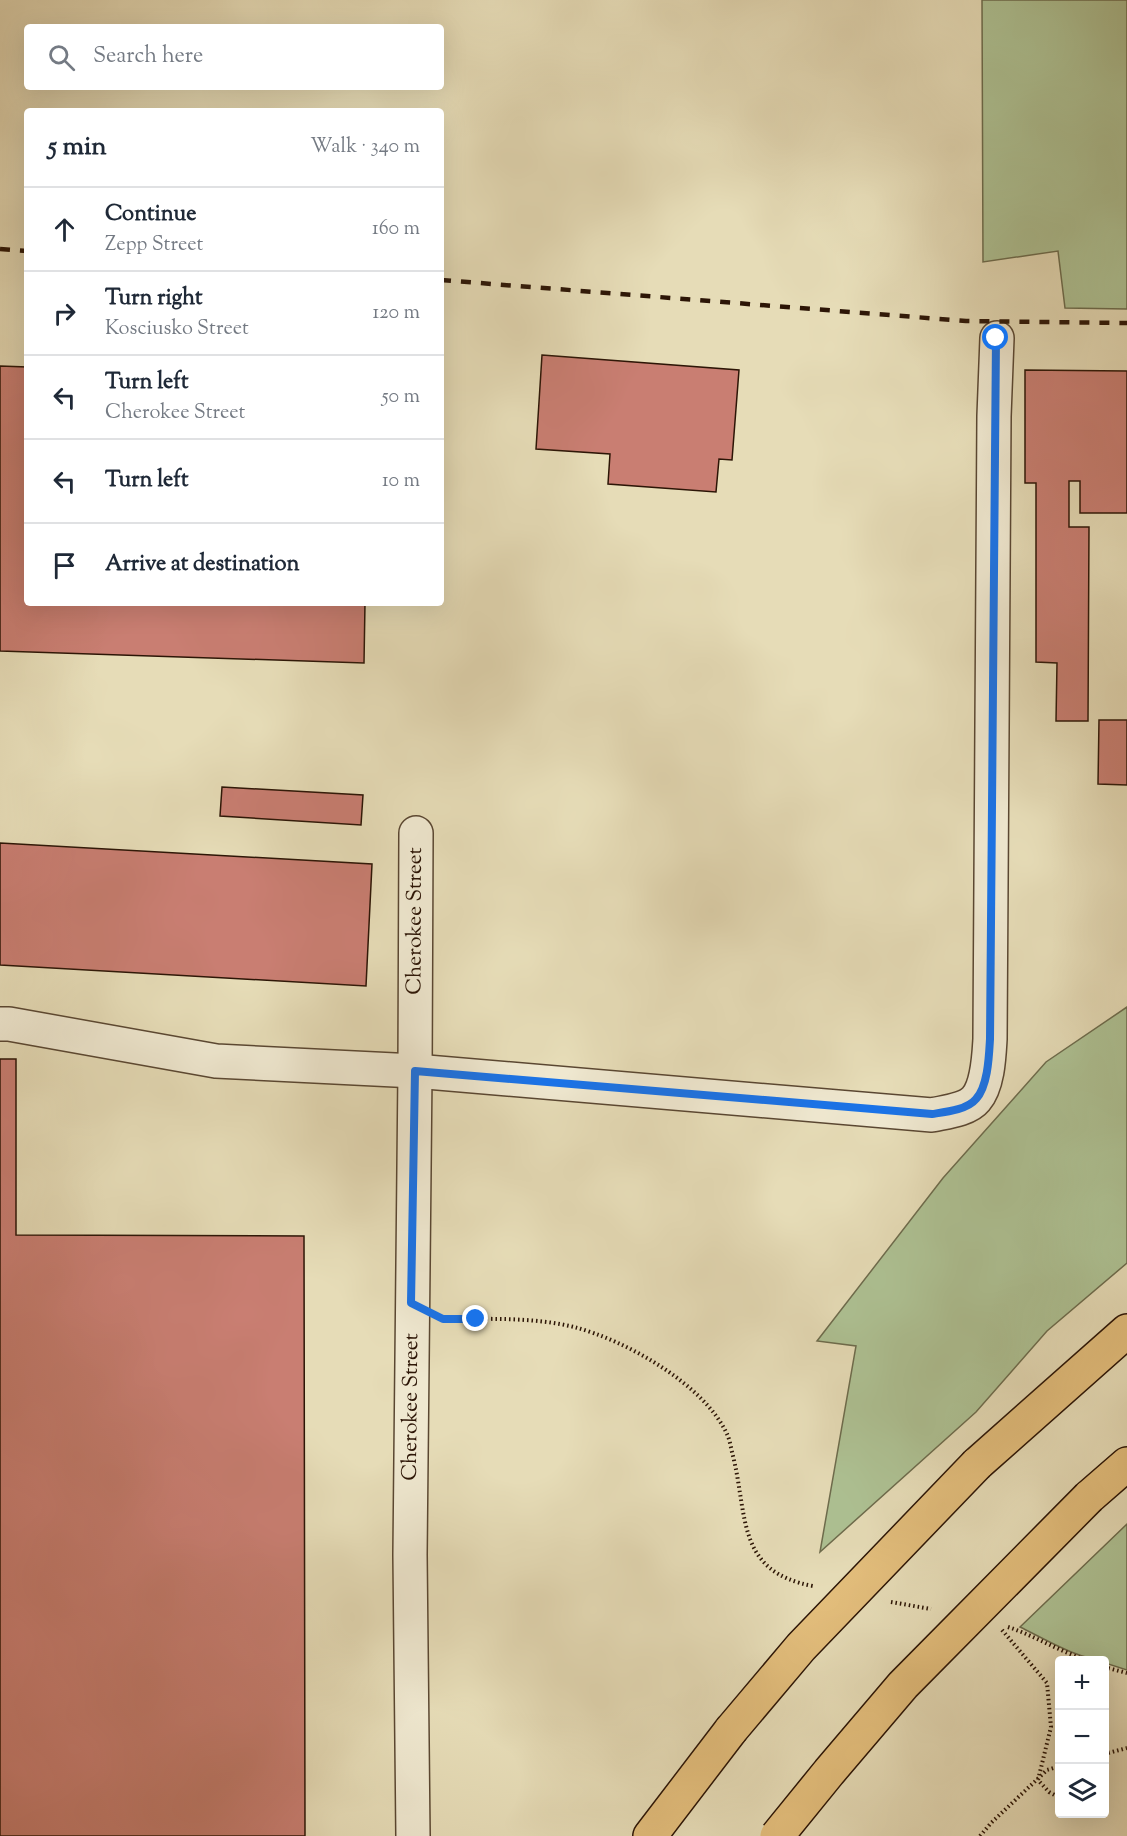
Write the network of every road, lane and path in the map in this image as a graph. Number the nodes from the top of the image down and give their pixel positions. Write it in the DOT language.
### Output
graph roads {
  1 [pos="996,338"];
  2 [pos="416,833"];
  3 [pos="0,1024"];
  4 [pos="415,1071"];
  5 [pos="411,1303"];
  6 [pos="1127,1331"];
  7 [pos="1127,1464"];
  8 [pos="815,1587"];
  9 [pos="882,1600"];
  10 [pos="939,1611"];
  11 [pos="995,1622"];
  12 [pos="1006,1626"];
  13 [pos="1075,1656"];
  14 [pos="1109,1668"];
  15 [pos="1127,1673"];
  16 [pos="1127,1748"];
  17 [pos="1109,1753"];
  18 [pos="1055,1767"];
  19 [pos="1038,1780"];
  20 [pos="1055,1796"];
  21 [pos="413,1836"];
  22 [pos="650,1836"];
  23 [pos="777,1836"];
  24 [pos="980,1836"];
  1 -- 4 [label="street"];
  2 -- 4 [label="street, Cherokee Street"];
  3 -- 4 [label="street"];
  4 -- 5 [label="street, Cherokee Street"];
  5 -- 8 [label="path"];
  5 -- 21 [label="street, Cherokee Street"];
  6 -- 22 [label="highway, bridge"];
  7 -- 23 [label="highway, bridge"];
  9 -- 10 [label="path"];
  11 -- 19 [label="path"];
  12 -- 13 [label="path"];
  14 -- 15 [label="path"];
  16 -- 17 [label="path"];
  18 -- 19 [label="path"];
  19 -- 20 [label="path"];
  19 -- 24 [label="path"];
}
